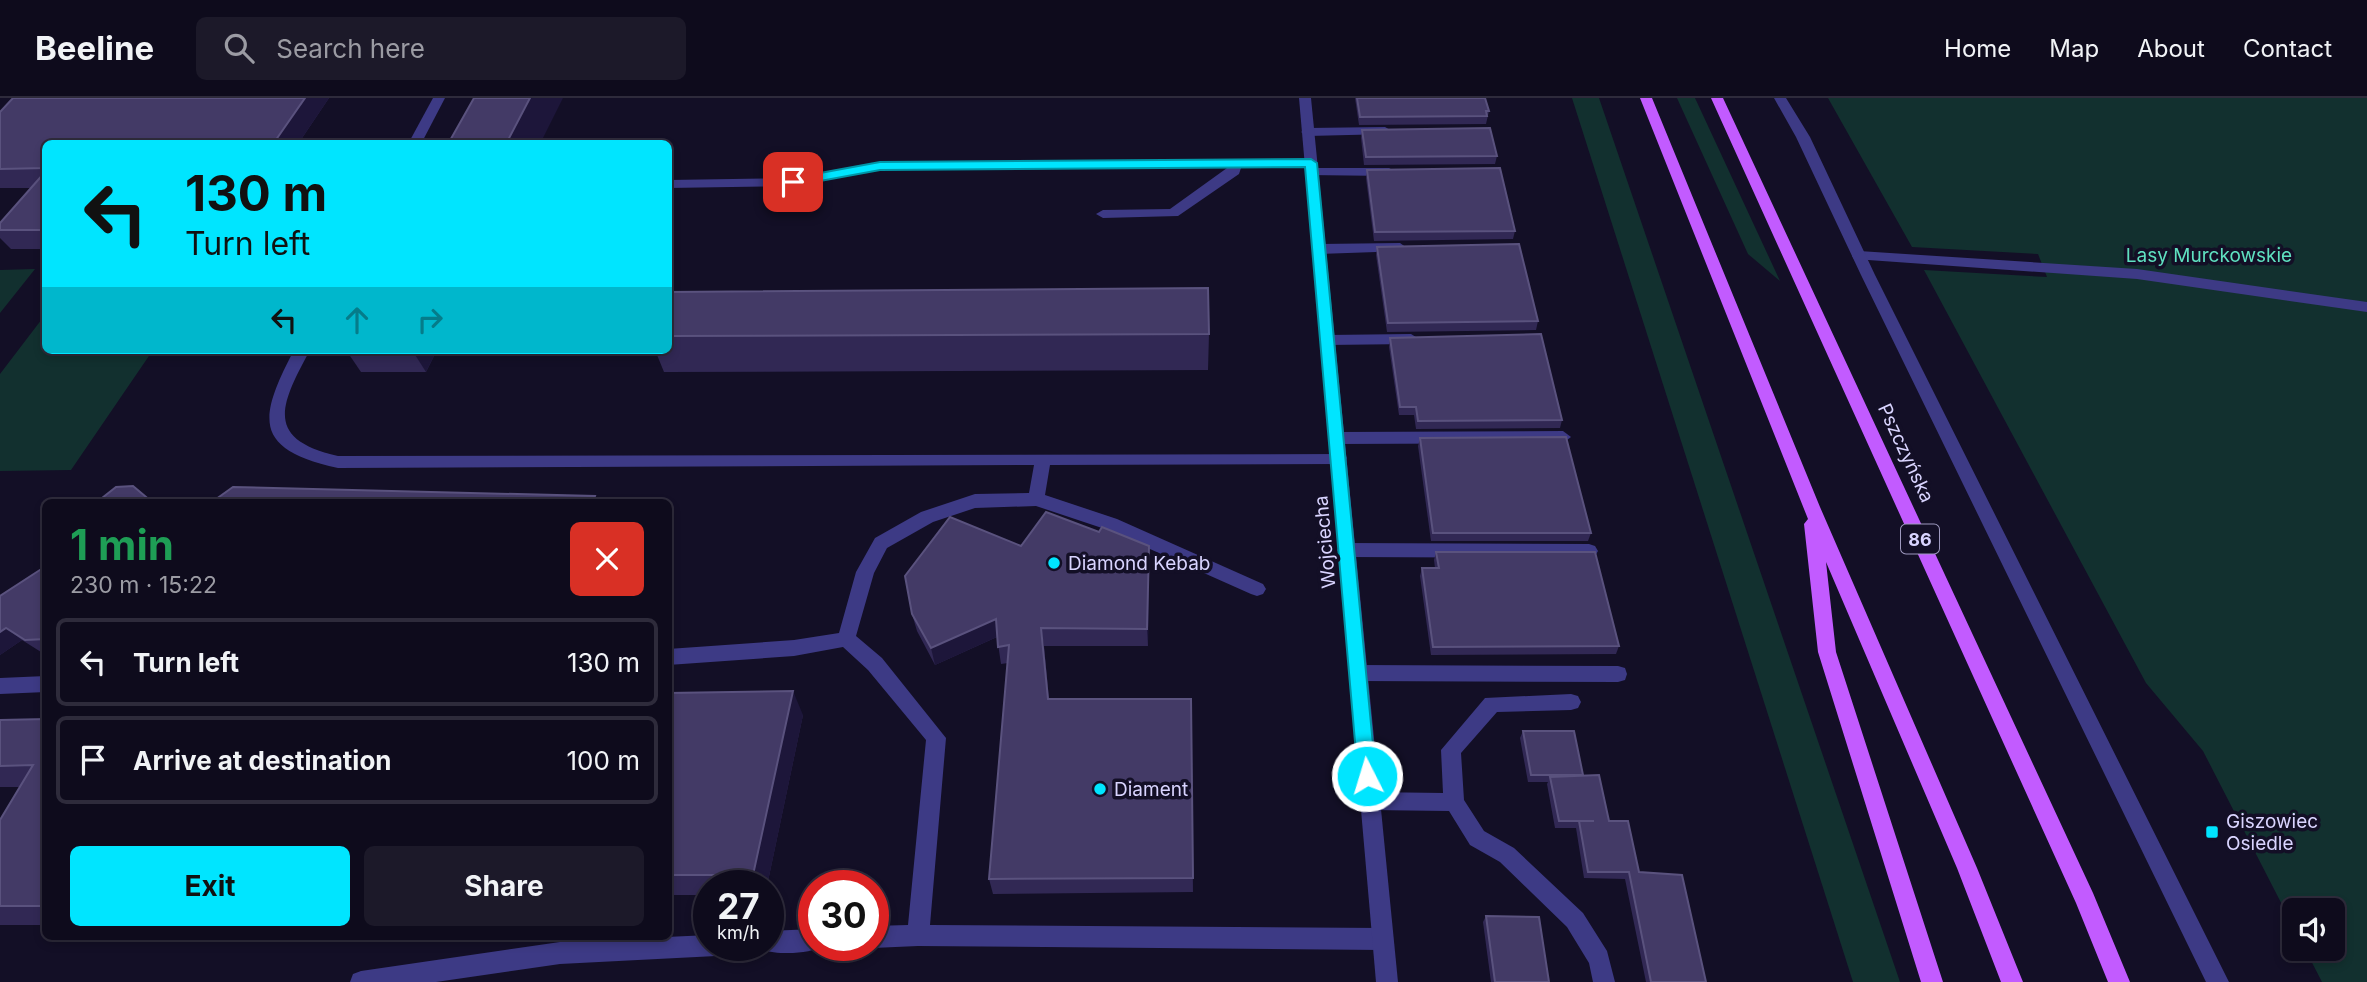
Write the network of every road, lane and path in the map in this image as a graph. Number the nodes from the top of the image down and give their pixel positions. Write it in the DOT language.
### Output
graph roads {
  1 [pos="439,98"];
  2 [pos="1305,98"];
  3 [pos="1646,98"];
  4 [pos="1717,98"];
  5 [pos="1780,98"];
  6 [pos="1405,131"];
  7 [pos="1308,132"];
  8 [pos="416,140"];
  9 [pos="1234,164"];
  10 [pos="1311,168"];
  11 [pos="1404,172"];
  12 [pos="672,184"];
  13 [pos="1103,214"];
  14 [pos="1416,248"];
  15 [pos="1319,249"];
  16 [pos="1859,256"];
  17 [pos="2367,307"];
  18 [pos="1424,338"];
  19 [pos="1327,340"];
  20 [pos="300,354"];
  21 [pos="1563,437"];
  22 [pos="1337,438"];
  23 [pos="1339,458"];
  24 [pos="1043,460"];
  25 [pos="1035,499"];
  26 [pos="1811,507"];
  27 [pos="1346,550"];
  28 [pos="1589,551"];
  29 [pos="1257,589"];
  30 [pos="846,639"];
  31 [pos="672,657"];
  32 [pos="1357,673"];
  33 [pos="1618,674"];
  34 [pos="42,684"];
  35 [pos="0,686"];
  36 [pos="1571,702"];
  37 [pos="1369,801"];
  38 [pos="1454,802"];
  39 [pos="918,935"];
  40 [pos="889,936"];
  41 [pos="1382,939"];
  42 [pos="563,944"];
  43 [pos="693,945"];
  44 [pos="361,982"];
  45 [pos="1387,982"];
  46 [pos="1604,982"];
  47 [pos="1932,982"];
  48 [pos="2012,982"];
  49 [pos="2119,982"];
  50 [pos="2218,982"];
  1 -- 8 [label="street"];
  2 -- 7 [label="street, Wojciecha"];
  3 -- 26 [label="main road"];
  4 -- 49 [label="main road, Pszczyńska / 86"];
  5 -- 16 [label="street"];
  6 -- 7 [label="street"];
  7 -- 10 [label="street, Wojciecha"];
  9 -- 10 [label="street"];
  9 -- 12 [label="street"];
  9 -- 13 [label="street"];
  10 -- 11 [label="street"];
  10 -- 15 [label="street, Wojciecha"];
  14 -- 15 [label="street"];
  15 -- 19 [label="street, Wojciecha"];
  16 -- 17 [label="street"];
  16 -- 50 [label="street"];
  18 -- 19 [label="street"];
  19 -- 22 [label="street, Wojciecha"];
  20 -- 24 [label="street"];
  21 -- 22 [label="street"];
  22 -- 23 [label="street, Wojciecha"];
  23 -- 24 [label="street"];
  23 -- 27 [label="street, Wojciecha"];
  24 -- 25 [label="street"];
  25 -- 29 [label="street"];
  25 -- 30 [label="street"];
  26 -- 47 [label="main road"];
  26 -- 48 [label="main road"];
  27 -- 28 [label="street"];
  27 -- 32 [label="street, Wojciecha"];
  30 -- 31 [label="street"];
  30 -- 39 [label="street"];
  32 -- 33 [label="street"];
  32 -- 37 [label="street, Wojciecha"];
  34 -- 35 [label="street"];
  36 -- 38 [label="street"];
  37 -- 38 [label="street"];
  37 -- 41 [label="street, Wojciecha"];
  38 -- 46 [label="street"];
  39 -- 40 [label="street"];
  39 -- 41 [label="street"];
  41 -- 45 [label="street, Wojciecha"];
  42 -- 43 [label="street"];
  42 -- 44 [label="street"];
}
